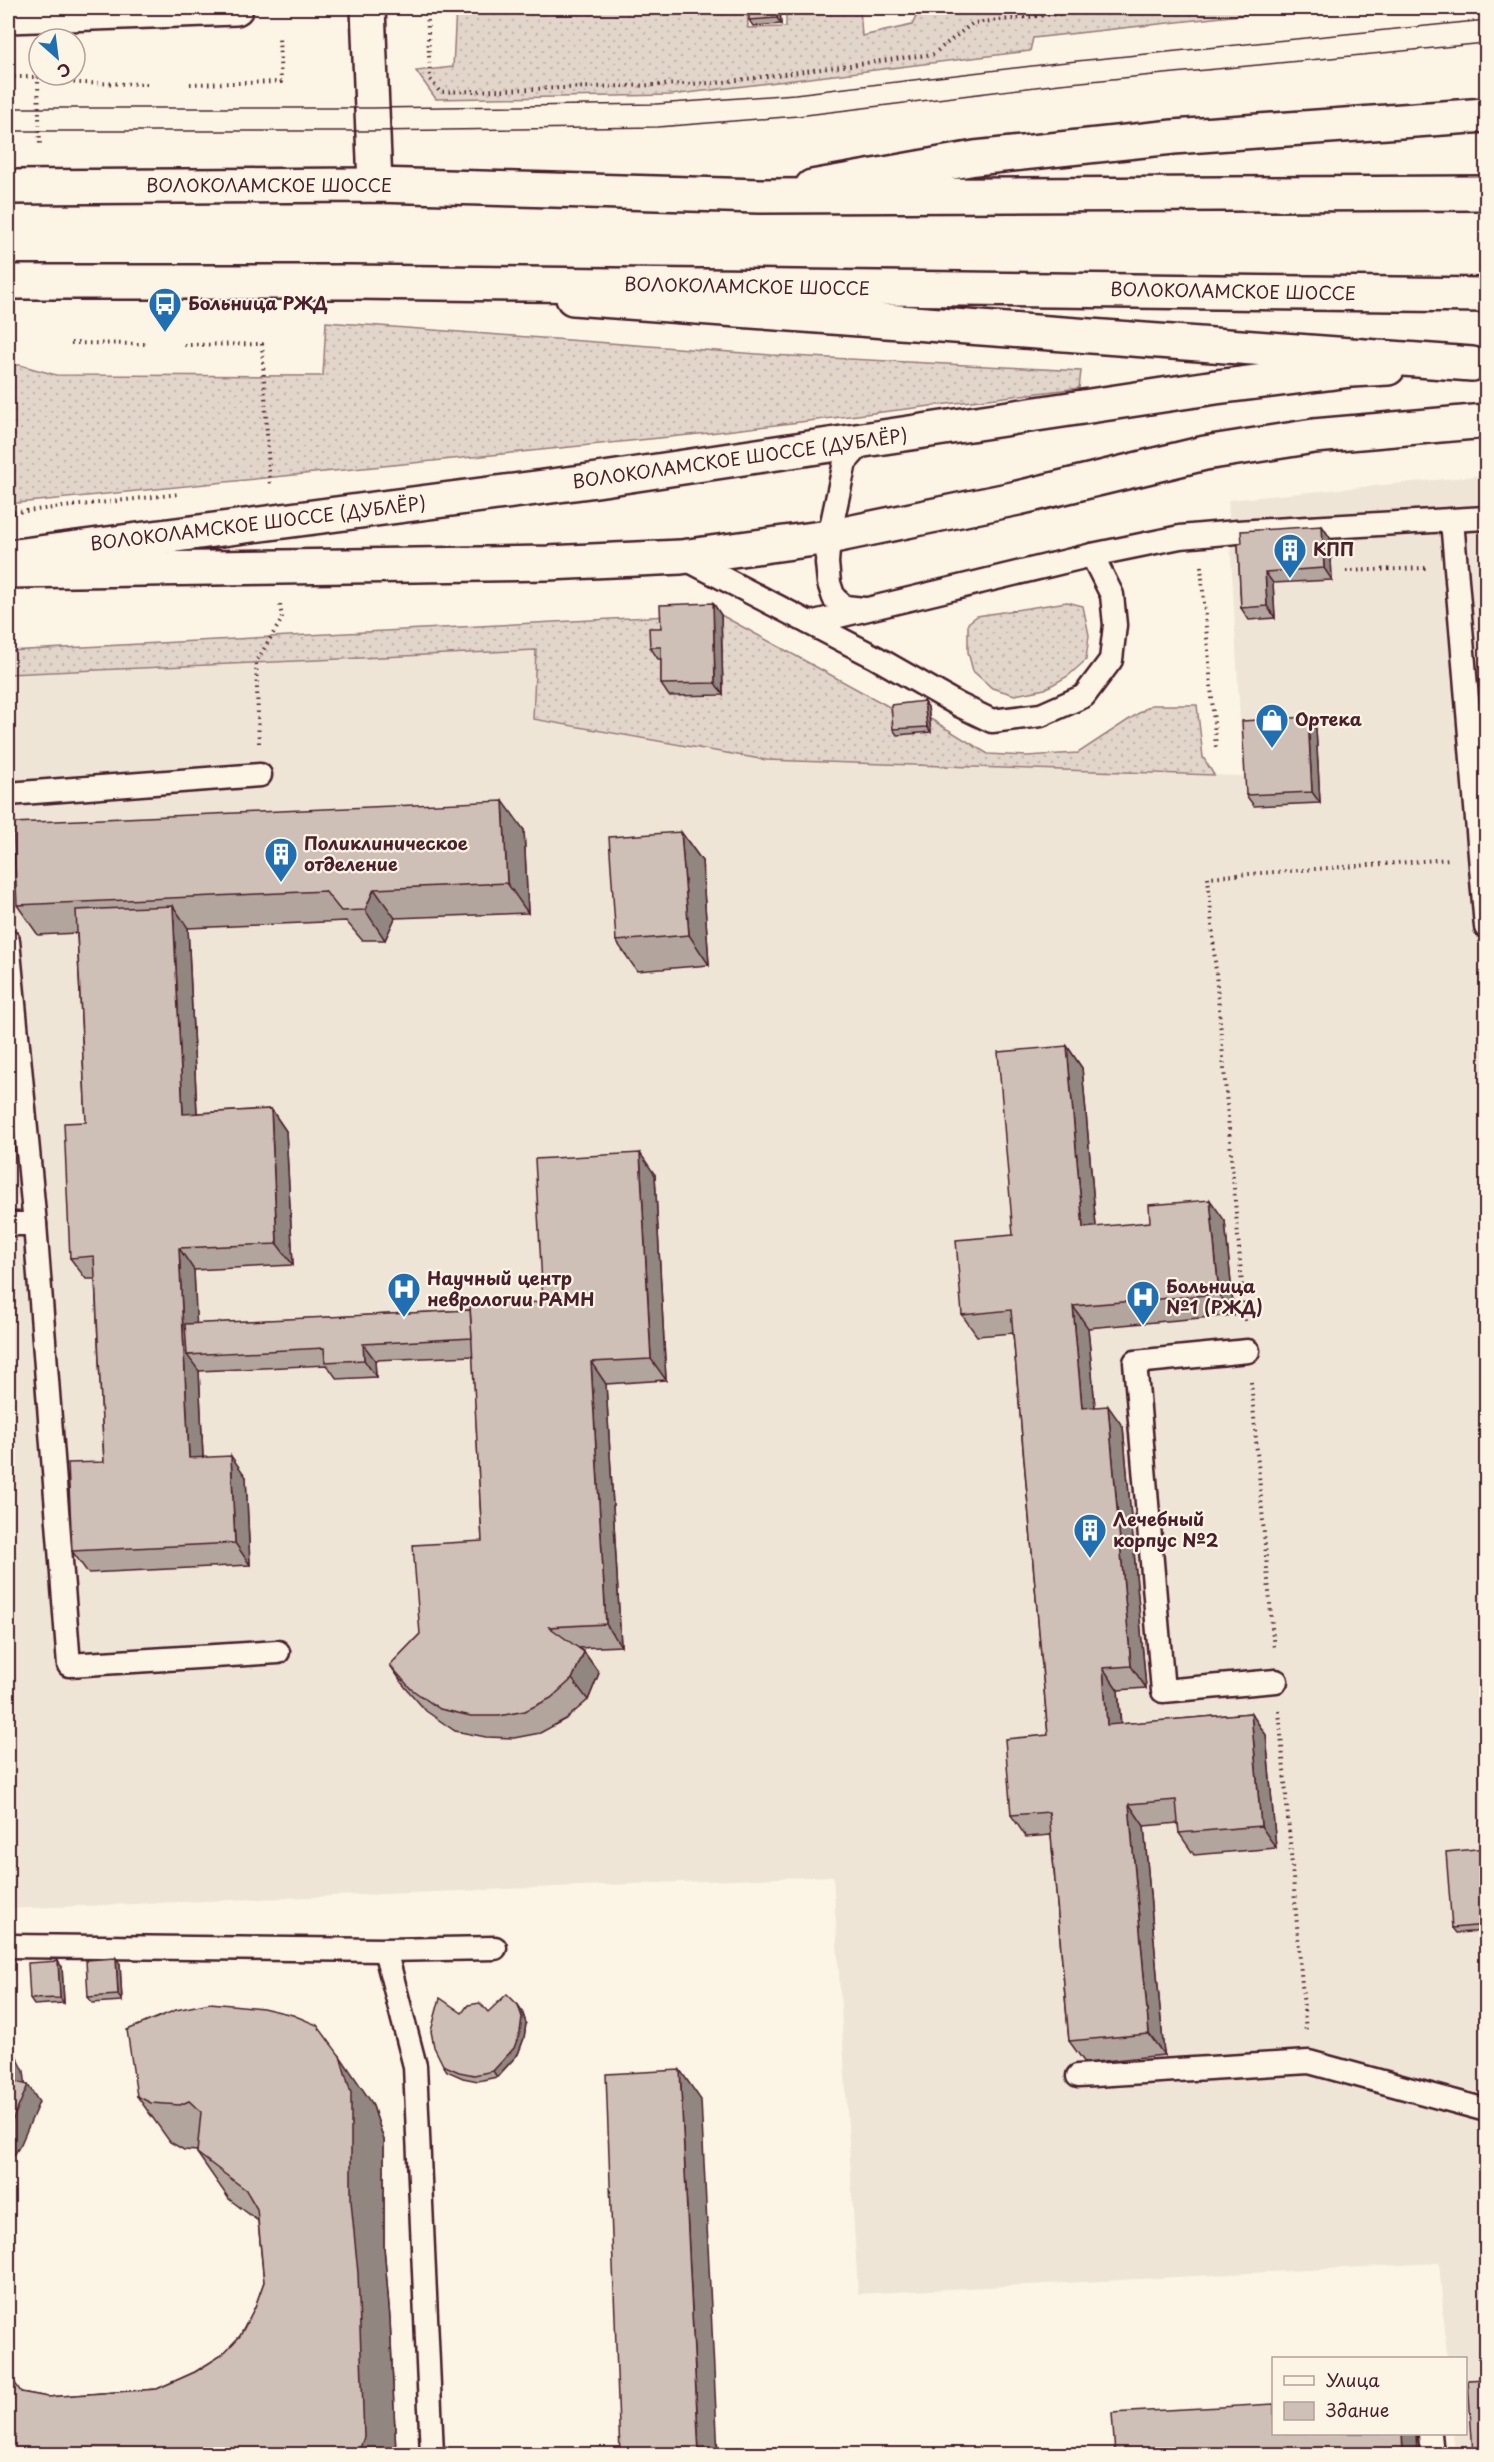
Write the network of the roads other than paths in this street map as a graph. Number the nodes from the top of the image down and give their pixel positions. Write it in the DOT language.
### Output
graph roads {
  1 [pos="236,8"];
  2 [pos="368,8"];
  3 [pos="8,16"];
  4 [pos="1486,115"];
  5 [pos="375,184"];
  6 [pos="1486,186"];
  7 [pos="8,187"];
  8 [pos="1430,192"];
  9 [pos="1486,193"];
  10 [pos="759,196"];
  11 [pos="8,282"];
  12 [pos="352,282"];
  13 [pos="1486,295"];
  14 [pos="1486,421"];
  15 [pos="864,441"];
  16 [pos="1486,518"];
  17 [pos="1452,519"];
  18 [pos="829,537"];
  19 [pos="1092,555"];
  20 [pos="8,557"];
  21 [pos="681,557"];
  22 [pos="8,572"];
  23 [pos="869,609"];
  24 [pos="810,623"];
  25 [pos="260,775"];
  26 [pos="8,794"];
  27 [pos="1486,927"];
  28 [pos="8,941"];
  29 [pos="8,1224"];
  30 [pos="35,1224"];
  31 [pos="1248,1352"];
  32 [pos="278,1652"];
  33 [pos="1276,1681"];
  34 [pos="8,1946"];
  35 [pos="495,1948"];
  36 [pos="385,1950"];
  37 [pos="1078,2076"];
  38 [pos="1486,2110"];
  39 [pos="1430,2435"];
  40 [pos="432,2454"];
  41 [pos="1432,2454"];
  1 -- 3 [label="main road"];
  2 -- 5 [label="main road"];
  4 -- 10 [label="main road"];
  5 -- 7 [label="main road, ВОЛОКОЛАМСКОЕ ШОССЕ"];
  5 -- 10 [label="main road, ВОЛОКОЛАМСКОЕ ШОССЕ"];
  6 -- 8 [label="main road, ВОЛОКОЛАМСКОЕ ШОССЕ"];
  8 -- 9 [label="main road, ВОЛОКОЛАМСКОЕ ШОССЕ"];
  8 -- 10 [label="main road, ВОЛОКОЛАМСКОЕ ШОССЕ"];
  11 -- 12 [label="main road, ВОЛОКОЛАМСКОЕ ШОССЕ"];
  12 -- 13 [label="main road, ВОЛОКОЛАМСКОЕ ШОССЕ"];
  12 -- 15 [label="main road, ВОЛОКОЛАМСКОЕ ШОССЕ (ДУБЛЁР)"];
  14 -- 18 [label="main road"];
  15 -- 18 [label="lane"];
  15 -- 20 [label="main road, ВОЛОКОЛАМСКОЕ ШОССЕ (ДУБЛЁР)"];
  16 -- 17 [label="lane"];
  17 -- 19 [label="lane"];
  17 -- 27 [label="lane"];
  18 -- 21 [label="main road"];
  18 -- 23 [label="lane"];
  19 -- 23 [label="lane"];
  19 -- 24 [label="lane"];
  21 -- 22 [label="main road"];
  21 -- 24 [label="lane"];
  23 -- 24 [label="lane"];
  25 -- 26 [label="lane"];
  28 -- 30 [label="lane"];
  29 -- 30 [label="lane"];
  30 -- 32 [label="lane"];
  31 -- 33 [label="lane"];
  34 -- 36 [label="lane"];
  35 -- 36 [label="lane"];
  36 -- 40 [label="lane"];
  37 -- 38 [label="lane"];
  39 -- 41 [label="lane"];
}
